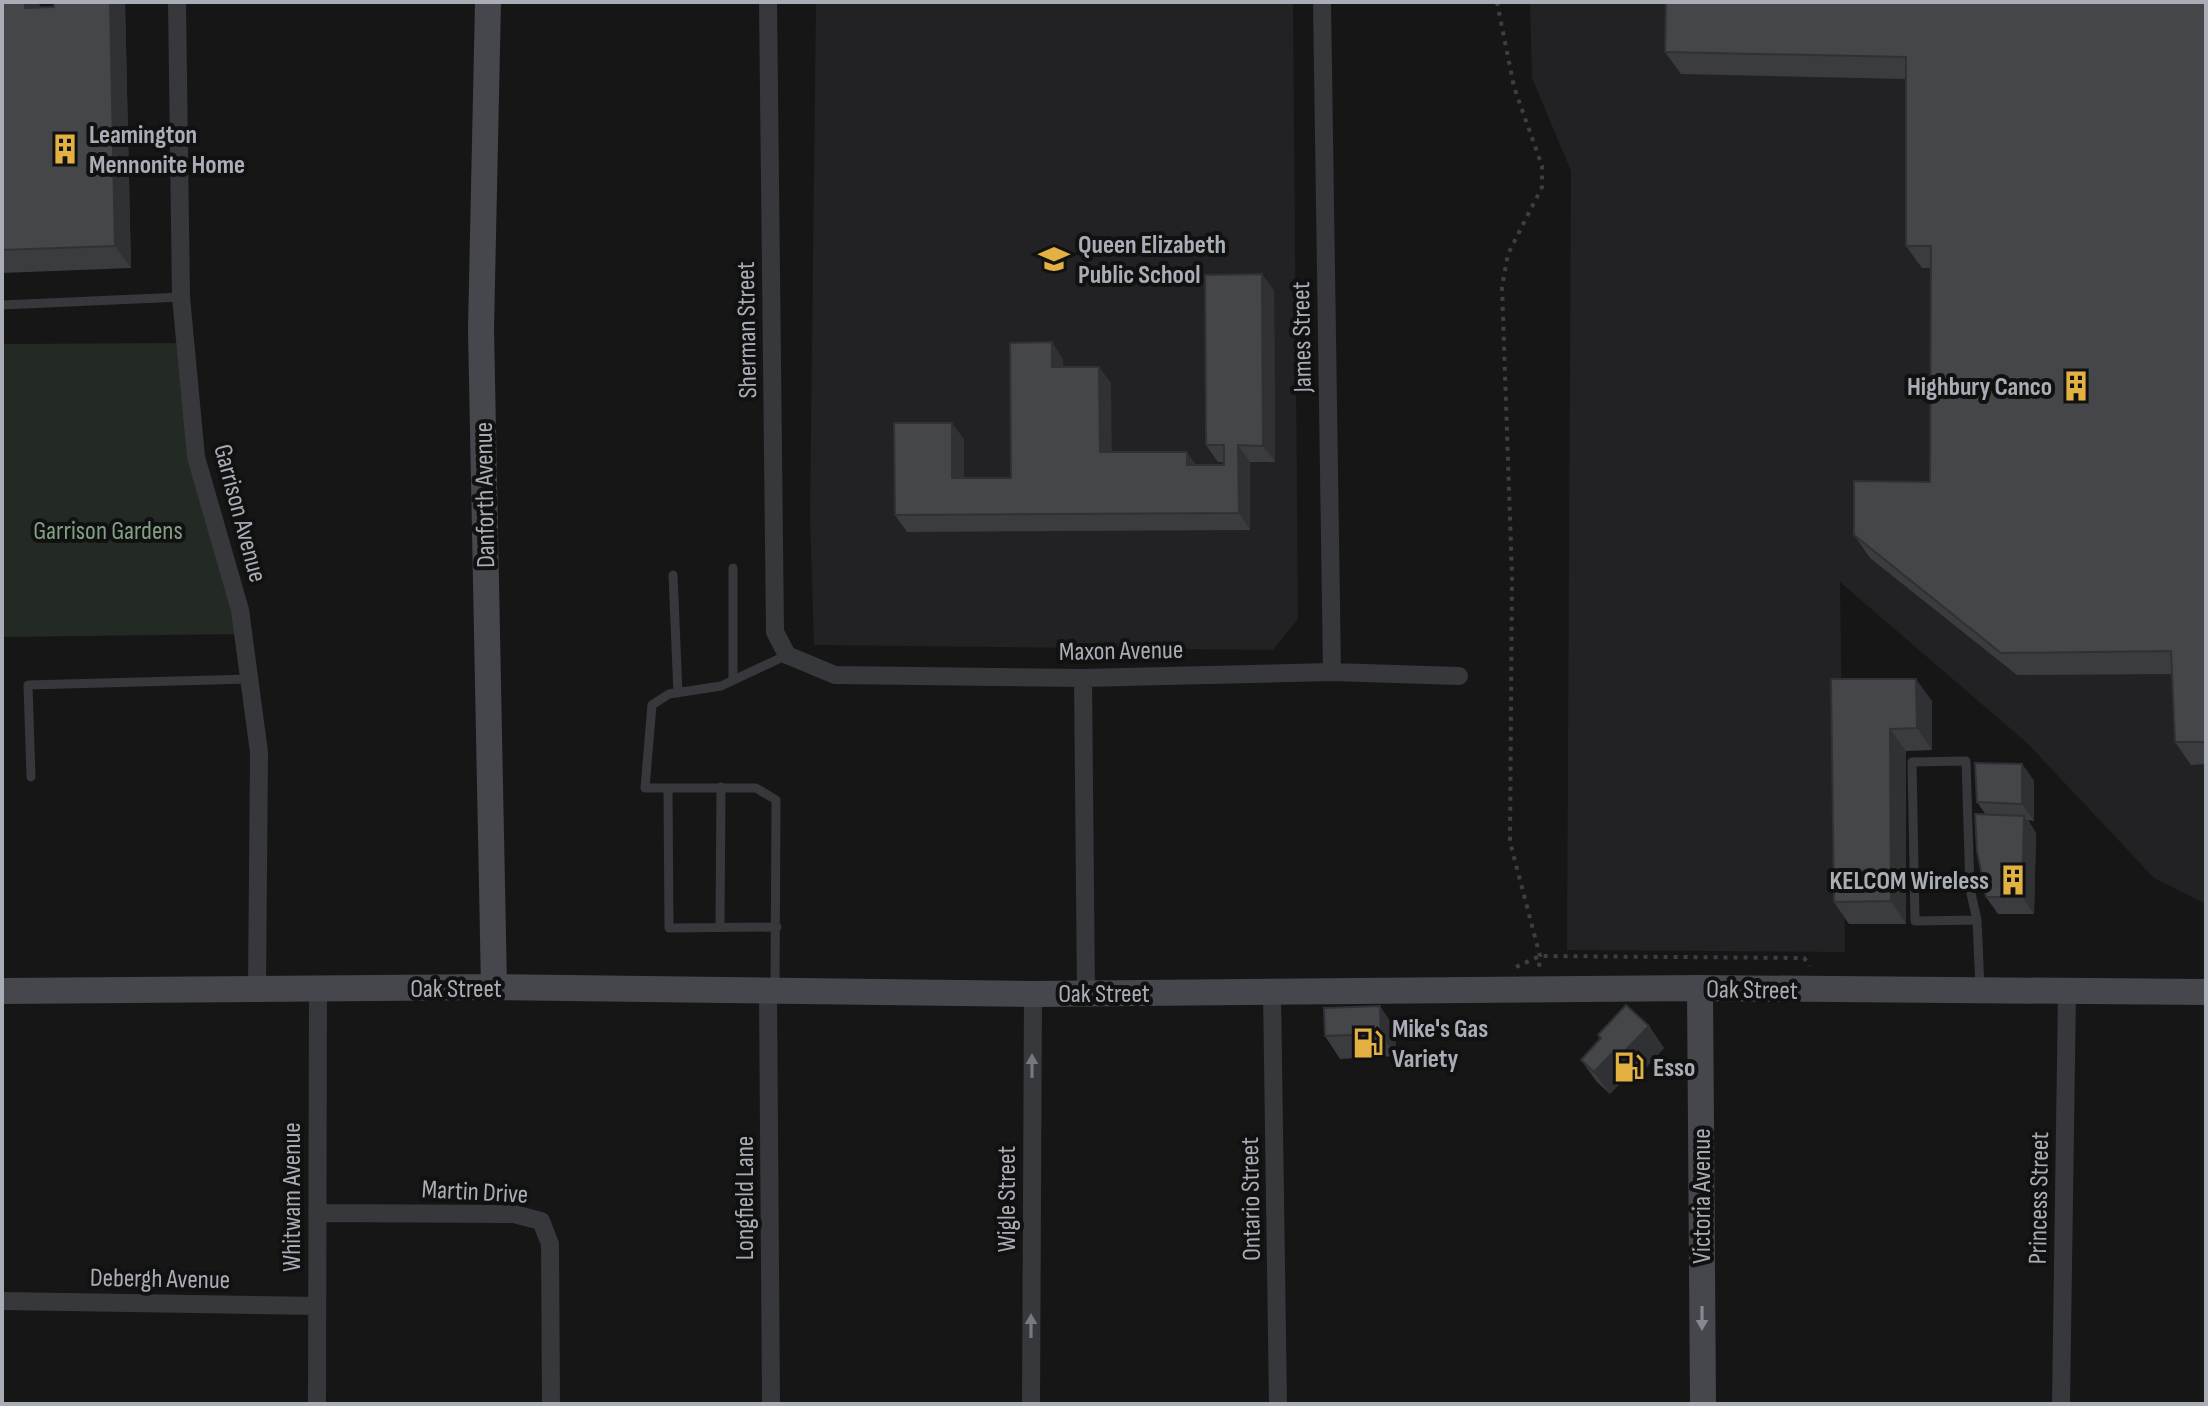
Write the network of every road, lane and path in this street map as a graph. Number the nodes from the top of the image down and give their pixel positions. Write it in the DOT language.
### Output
graph roads {
  1 [pos="177,2"];
  2 [pos="488,2"];
  3 [pos="768,2"];
  4 [pos="1322,2"];
  5 [pos="1497,2"];
  6 [pos="181,297"];
  7 [pos="2,305"];
  8 [pos="733,568"];
  9 [pos="673,575"];
  10 [pos="787,655"];
  11 [pos="1332,672"];
  12 [pos="1459,676"];
  13 [pos="1083,678"];
  14 [pos="250,679"];
  15 [pos="733,680"];
  16 [pos="678,693"];
  17 [pos="31,777"];
  18 [pos="721,787"];
  19 [pos="668,788"];
  20 [pos="1977,920"];
  21 [pos="720,925"];
  22 [pos="777,927"];
  23 [pos="1540,956"];
  24 [pos="494,987"];
  25 [pos="1700,988"];
  26 [pos="257,989"];
  27 [pos="318,989"];
  28 [pos="1828,990"];
  29 [pos="2,991"];
  30 [pos="1537,991"];
  31 [pos="772,992"];
  32 [pos="1272,992"];
  33 [pos="1980,992"];
  34 [pos="2067,992"];
  35 [pos="2206,992"];
  36 [pos="1086,993"];
  37 [pos="1033,994"];
  38 [pos="317,1213"];
  39 [pos="2,1301"];
  40 [pos="317,1306"];
  41 [pos="317,1404"];
  42 [pos="551,1404"];
  43 [pos="771,1404"];
  44 [pos="1031,1404"];
  45 [pos="1278,1404"];
  46 [pos="1703,1404"];
  47 [pos="2061,1404"];
  1 -- 6 [label="street, Garrison Avenue"];
  2 -- 24 [label="street, Danforth Avenue"];
  3 -- 10 [label="street, Sherman Street"];
  4 -- 11 [label="street, James Street"];
  5 -- 23 [label="path"];
  6 -- 7 [label="lane"];
  6 -- 14 [label="street, Garrison Avenue"];
  8 -- 15 [label="lane"];
  9 -- 16 [label="lane"];
  10 -- 13 [label="street, Maxon Avenue"];
  10 -- 15 [label="lane"];
  11 -- 12 [label="street, Maxon Avenue"];
  11 -- 13 [label="street, Maxon Avenue"];
  13 -- 36 [label="street"];
  14 -- 17 [label="lane"];
  14 -- 26 [label="street, Garrison Avenue"];
  15 -- 16 [label="lane"];
  16 -- 19 [label="lane"];
  18 -- 19 [label="lane"];
  18 -- 21 [label="lane"];
  18 -- 22 [label="lane"];
  19 -- 21 [label="lane"];
  20 -- 20 [label="lane"];
  20 -- 33 [label="lane"];
  21 -- 22 [label="lane"];
  22 -- 31 [label="lane"];
  23 -- 28 [label="path"];
  23 -- 30 [label="path"];
  24 -- 27 [label="street, Oak Street"];
  24 -- 31 [label="street, Oak Street"];
  25 -- 28 [label="street, Oak Street"];
  25 -- 30 [label="street, Oak Street"];
  25 -- 46 [label="street, Victoria Avenue, one-way"];
  26 -- 27 [label="street, Oak Street"];
  26 -- 29 [label="street, Oak Street"];
  27 -- 38 [label="street, Whitwam Avenue"];
  28 -- 33 [label="street, Oak Street"];
  30 -- 32 [label="street, Oak Street"];
  31 -- 37 [label="street, Oak Street"];
  31 -- 43 [label="street, Longfield Lane"];
  32 -- 36 [label="street, Oak Street"];
  32 -- 45 [label="street, Ontario Street"];
  33 -- 34 [label="street, Oak Street"];
  34 -- 35 [label="street, Oak Street"];
  34 -- 47 [label="street, Princess Street"];
  36 -- 37 [label="street, Oak Street"];
  44 -- 37 [label="street, Wigle Street, one-way"];
  38 -- 40 [label="street, Whitwam Avenue"];
  38 -- 42 [label="street, Martin Drive"];
  39 -- 40 [label="street, Debergh Avenue"];
  40 -- 41 [label="street, Whitwam Avenue"];
}
